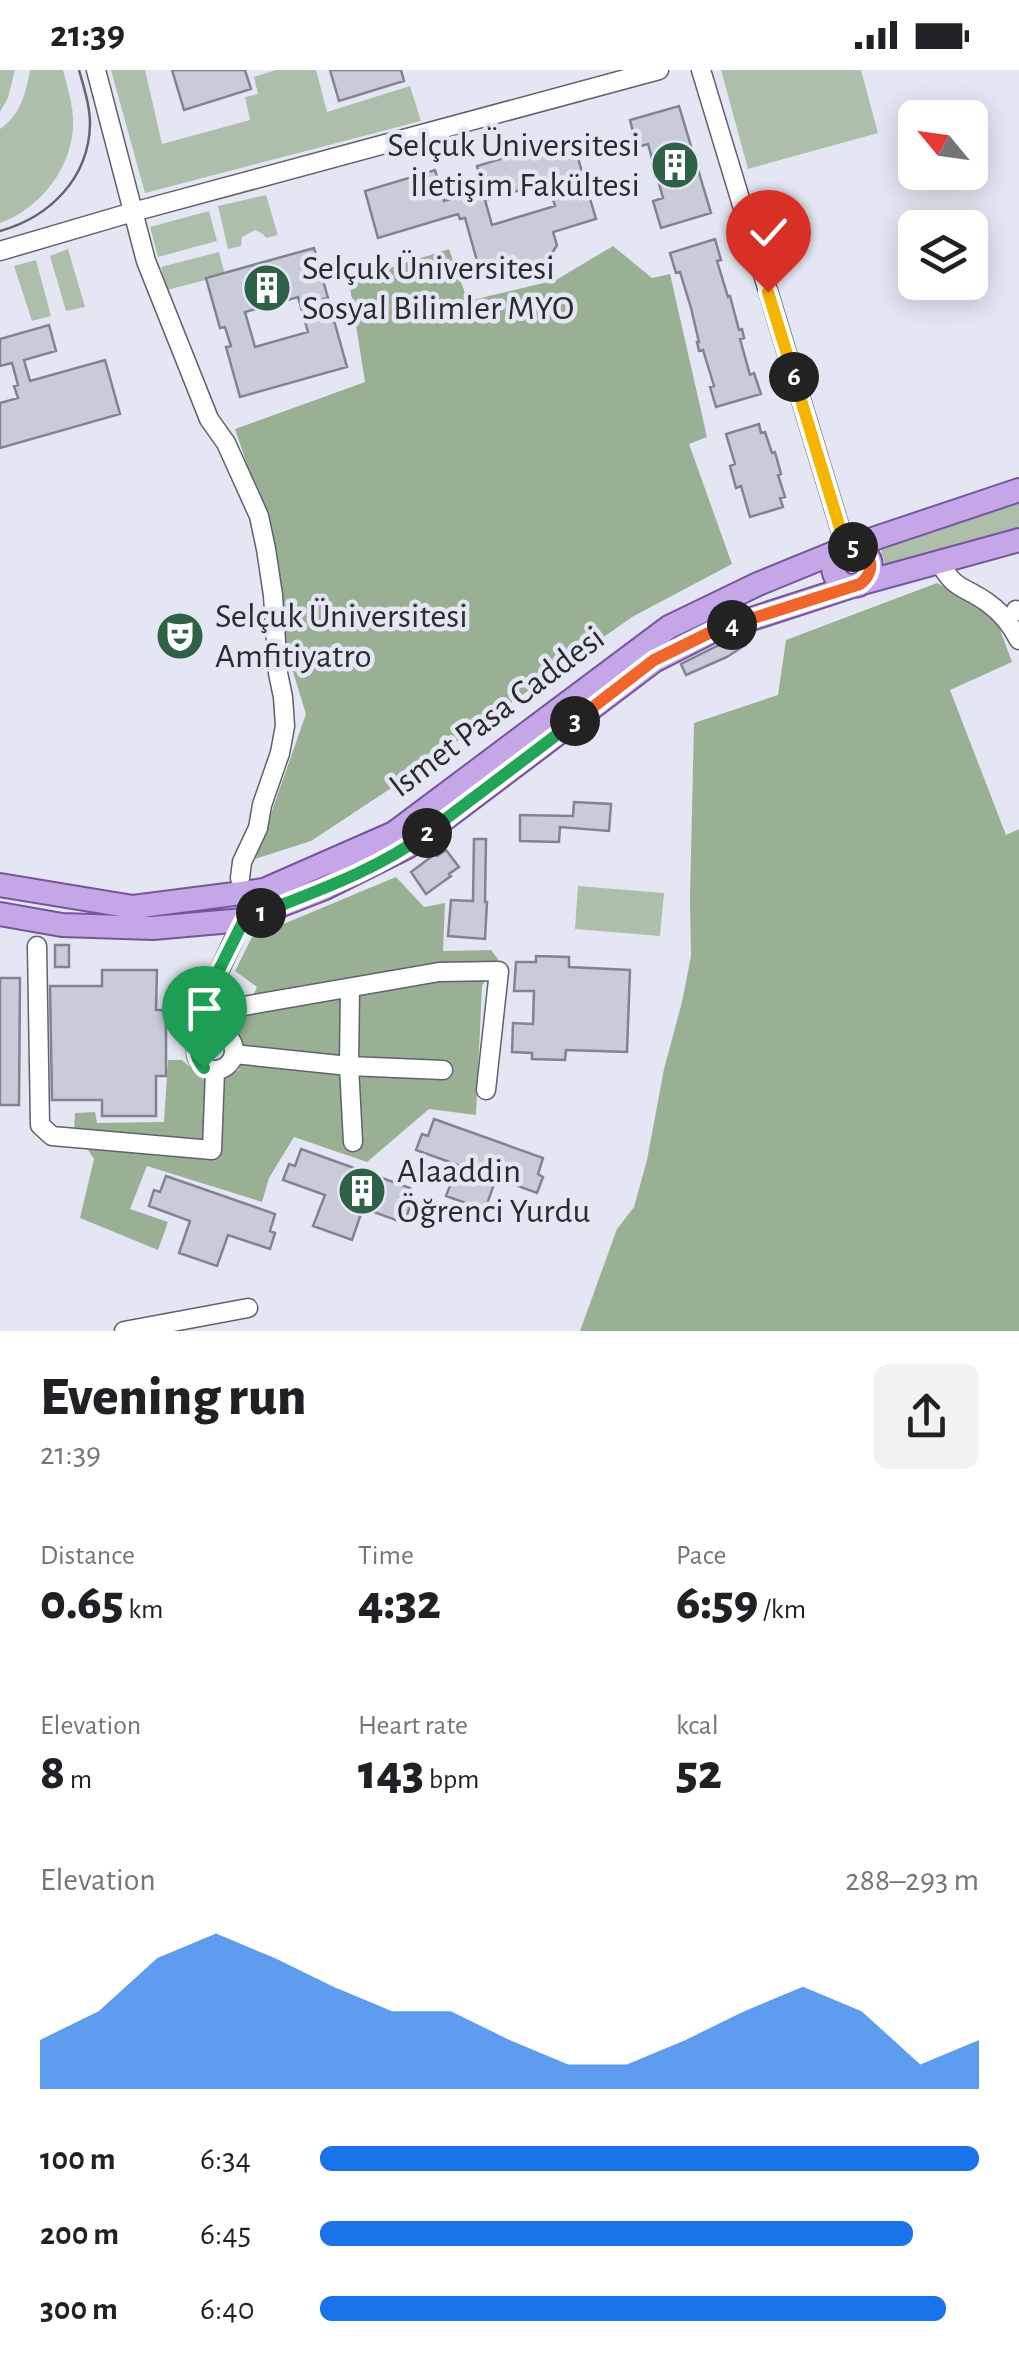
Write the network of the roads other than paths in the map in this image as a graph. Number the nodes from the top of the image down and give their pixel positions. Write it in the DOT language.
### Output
graph roads {
  1 [pos="96,70"];
  2 [pos="659,70"];
  3 [pos="702,70"];
  4 [pos="133,212"];
  5 [pos="0,251"];
  6 [pos="1019,490"];
  7 [pos="1019,540"];
  8 [pos="846,548"];
  9 [pos="940,563"];
  10 [pos="860,584"];
  11 [pos="1013,610"];
  12 [pos="1019,640"];
  13 [pos="240,878"];
  14 [pos="0,886"];
  15 [pos="0,914"];
  16 [pos="244,920"];
  17 [pos="38,946"];
  18 [pos="350,988"];
  19 [pos="215,1011"];
  20 [pos="214,1032"];
  21 [pos="234,1054"];
  22 [pos="349,1066"];
  23 [pos="443,1070"];
  24 [pos="215,1071"];
  25 [pos="486,1090"];
  26 [pos="353,1142"];
  27 [pos="248,1308"];
  28 [pos="124,1331"];
  1 -- 4 [label="street"];
  2 -- 4 [label="street"];
  3 -- 8 [label="street"];
  4 -- 5 [label="street"];
  4 -- 13 [label="street"];
  6 -- 8 [label="main road, Ismet Pasa Caddesi"];
  7 -- 9 [label="main road"];
  8 -- 10 [label="main road"];
  8 -- 14 [label="main road, Ismet Pasa Caddesi"];
  9 -- 10 [label="main road"];
  9 -- 11 [label="street"];
  10 -- 16 [label="main road"];
  11 -- 12 [label="street"];
  15 -- 16 [label="main road"];
  16 -- 19 [label="street"];
  17 -- 24 [label="street"];
  18 -- 19 [label="street"];
  18 -- 22 [label="street"];
  18 -- 25 [label="street"];
  19 -- 20 [label="street"];
  20 -- 21 [label="street"];
  20 -- 24 [label="street"];
  21 -- 22 [label="street"];
  21 -- 24 [label="street"];
  22 -- 23 [label="street"];
  22 -- 26 [label="street"];
  27 -- 28 [label="street"];
}
